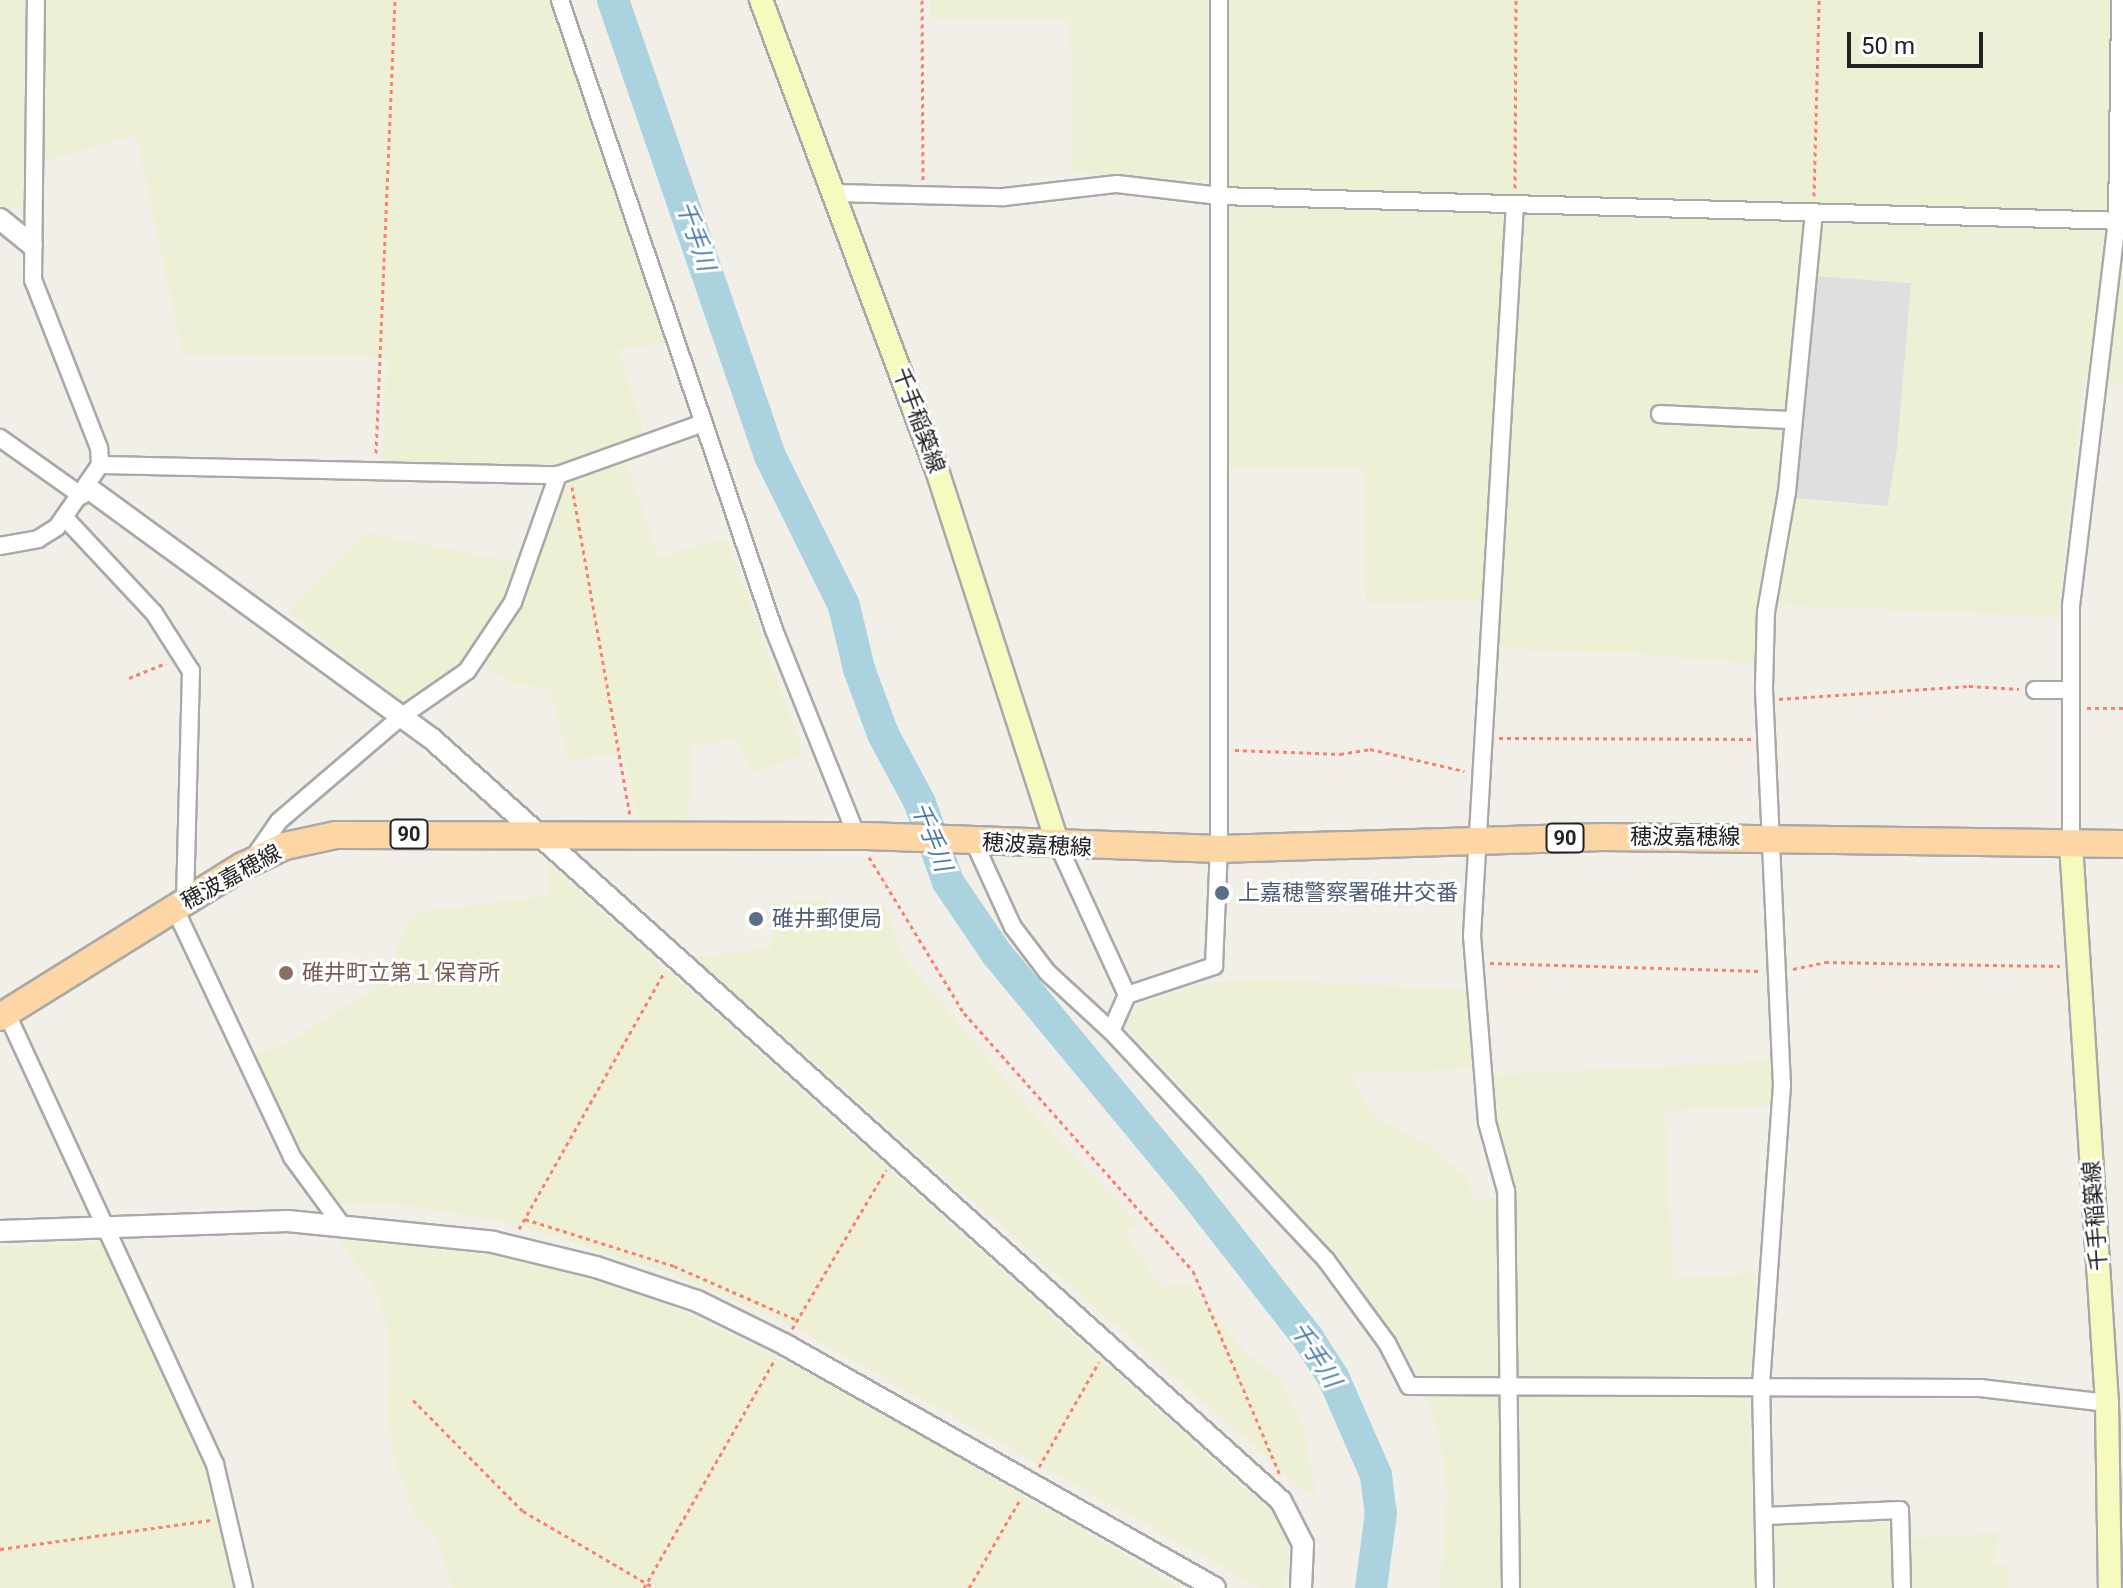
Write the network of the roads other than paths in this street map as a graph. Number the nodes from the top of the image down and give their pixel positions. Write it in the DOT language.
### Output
graph roads {
  1 [pos="36,0"];
  2 [pos="560,0"];
  3 [pos="761,0"];
  4 [pos="1219,0"];
  5 [pos="2120,0"];
  6 [pos="835,193"];
  7 [pos="1219,196"];
  8 [pos="1515,204"];
  9 [pos="1814,212"];
  10 [pos="0,219"];
  11 [pos="2120,221"];
  12 [pos="32,245"];
  13 [pos="1660,414"];
  14 [pos="1793,420"];
  15 [pos="703,423"];
  16 [pos="0,438"];
  17 [pos="100,465"];
  18 [pos="564,474"];
  19 [pos="85,492"];
  20 [pos="66,519"];
  21 [pos="0,546"];
  22 [pos="2035,690"];
  23 [pos="2071,690"];
  24 [pos="402,716"];
  25 [pos="862,836"];
  26 [pos="540,837"];
  27 [pos="1774,838"];
  28 [pos="1480,840"];
  29 [pos="969,841"];
  30 [pos="2071,844"];
  31 [pos="2123,844"];
  32 [pos="1059,847"];
  33 [pos="1219,849"];
  34 [pos="251,862"];
  35 [pos="180,904"];
  36 [pos="1127,995"];
  37 [pos="4,1015"];
  38 [pos="1111,1031"];
  39 [pos="341,1224"];
  40 [pos="104,1227"];
  41 [pos="0,1231"];
  42 [pos="1509,1385"];
  43 [pos="1761,1385"];
  44 [pos="2112,1408"];
  45 [pos="1765,1516"];
  46 [pos="244,1588"];
  47 [pos="1215,1588"];
  48 [pos="1301,1588"];
  49 [pos="1511,1588"];
  50 [pos="1765,1588"];
  51 [pos="1902,1588"];
  52 [pos="2110,1588"];
  1 -- 12 [label="street"];
  2 -- 15 [label="street"];
  3 -- 6 [label="main road, 千手稲築線"];
  4 -- 7 [label="street"];
  5 -- 11 [label="street"];
  6 -- 7 [label="street"];
  6 -- 32 [label="main road, 千手稲築線"];
  7 -- 8 [label="street"];
  7 -- 33 [label="street"];
  8 -- 9 [label="street"];
  8 -- 28 [label="street"];
  9 -- 11 [label="street"];
  9 -- 14 [label="street"];
  10 -- 12 [label="street"];
  11 -- 23 [label="street"];
  12 -- 17 [label="street"];
  13 -- 14 [label="street"];
  14 -- 27 [label="street"];
  15 -- 18 [label="street"];
  15 -- 25 [label="street"];
  16 -- 19 [label="street"];
  17 -- 18 [label="street"];
  17 -- 19 [label="street"];
  18 -- 24 [label="street"];
  19 -- 20 [label="street"];
  19 -- 24 [label="street"];
  20 -- 21 [label="street"];
  20 -- 35 [label="street"];
  22 -- 23 [label="street"];
  23 -- 30 [label="street"];
  24 -- 26 [label="street"];
  24 -- 34 [label="street"];
  25 -- 26 [label="main road, 穂波嘉穂線 / 90"];
  25 -- 29 [label="main road, 穂波嘉穂線 / 90"];
  26 -- 34 [label="main road, 穂波嘉穂線 / 90"];
  26 -- 48 [label="street"];
  27 -- 28 [label="main road, 穂波嘉穂線 / 90"];
  27 -- 30 [label="main road, 穂波嘉穂線 / 90"];
  27 -- 43 [label="street"];
  28 -- 33 [label="main road, 穂波嘉穂線 / 90"];
  28 -- 42 [label="street"];
  29 -- 32 [label="main road, 穂波嘉穂線 / 90"];
  29 -- 38 [label="street"];
  30 -- 31 [label="main road, 穂波嘉穂線 / 90"];
  30 -- 44 [label="main road, 千手稲築線"];
  32 -- 33 [label="main road, 穂波嘉穂線 / 90"];
  32 -- 36 [label="street"];
  33 -- 36 [label="street"];
  34 -- 35 [label="main road, 穂波嘉穂線 / 90"];
  35 -- 37 [label="main road, 穂波嘉穂線 / 90"];
  35 -- 39 [label="street"];
  36 -- 38 [label="street"];
  37 -- 40 [label="street"];
  38 -- 42 [label="street"];
  39 -- 40 [label="street"];
  39 -- 47 [label="street"];
  40 -- 41 [label="street"];
  40 -- 46 [label="street"];
  42 -- 43 [label="street"];
  42 -- 49 [label="street"];
  43 -- 44 [label="street"];
  43 -- 45 [label="street"];
  44 -- 52 [label="main road, 千手稲築線"];
  45 -- 50 [label="street"];
  45 -- 51 [label="street"];
}
